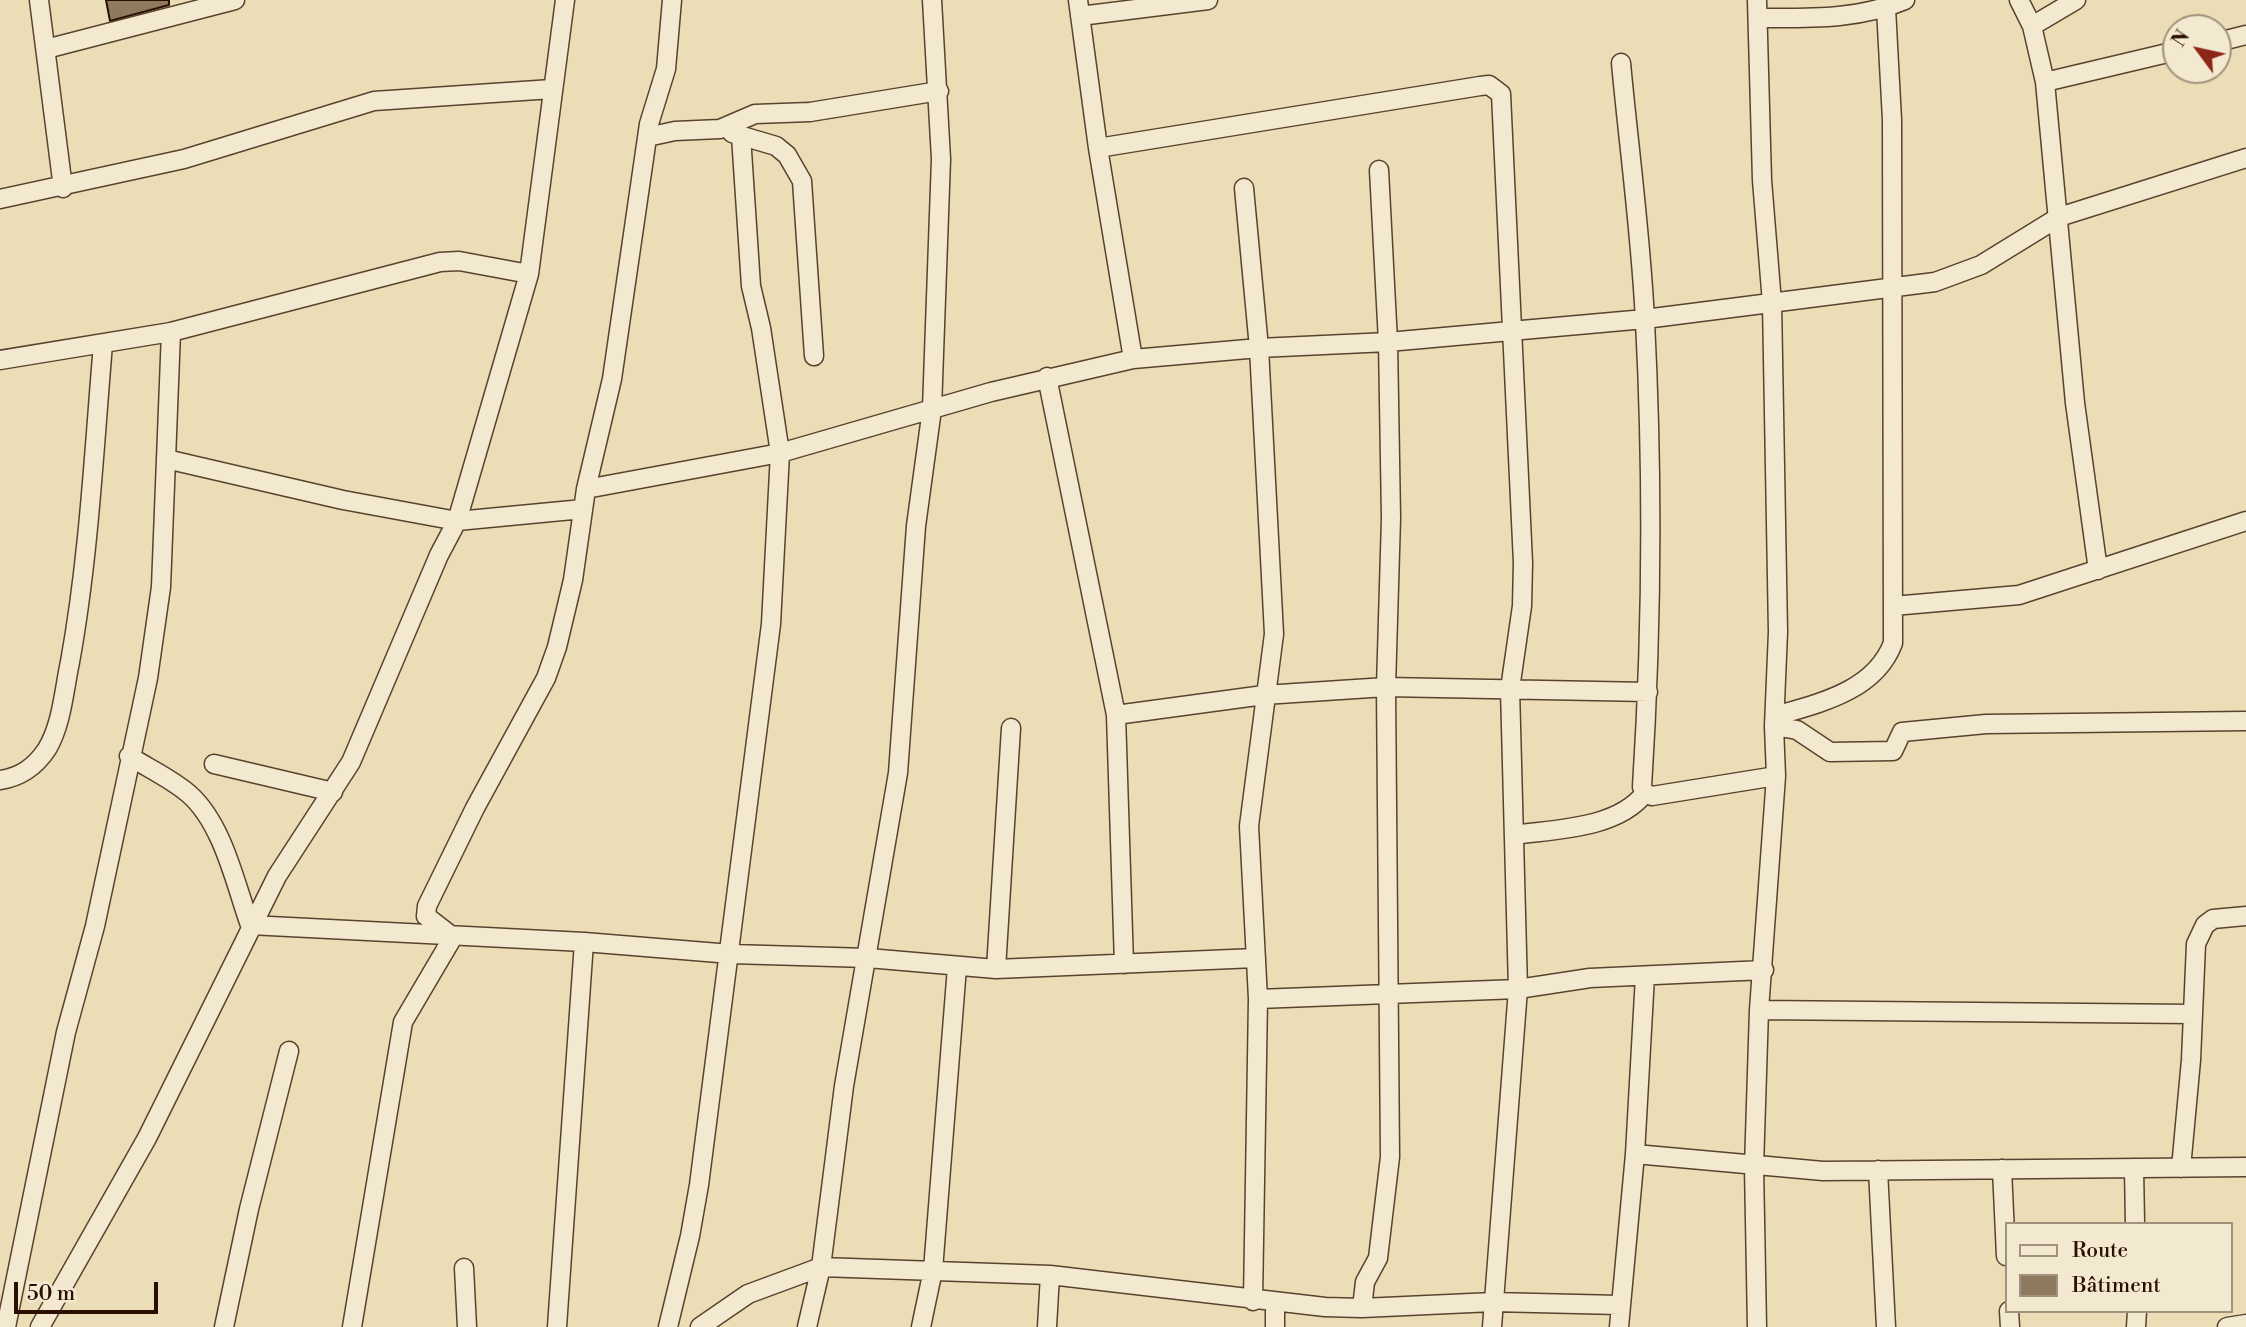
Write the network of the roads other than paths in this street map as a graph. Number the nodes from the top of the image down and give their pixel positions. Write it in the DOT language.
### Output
graph roads {
  1 [pos="39,0"];
  2 [pos="235,0"];
  3 [pos="565,0"];
  4 [pos="672,0"];
  5 [pos="932,0"];
  6 [pos="1209,0"];
  7 [pos="1905,0"];
  8 [pos="2019,0"];
  9 [pos="2077,0"];
  10 [pos="1079,8"];
  11 [pos="1886,8"];
  12 [pos="1758,9"];
  13 [pos="2032,26"];
  14 [pos="46,49"];
  15 [pos="2162,54"];
  16 [pos="1621,63"];
  17 [pos="2045,82"];
  18 [pos="552,89"];
  19 [pos="939,91"];
  20 [pos="652,113"];
  21 [pos="720,129"];
  22 [pos="675,131"];
  23 [pos="741,136"];
  24 [pos="647,137"];
  25 [pos="1098,148"];
  26 [pos="2246,158"];
  27 [pos="1379,170"];
  28 [pos="64,188"];
  29 [pos="1244,188"];
  30 [pos="0,200"];
  31 [pos="2059,217"];
  32 [pos="529,274"];
  33 [pos="1892,289"];
  34 [pos="1772,303"];
  35 [pos="1645,319"];
  36 [pos="1514,331"];
  37 [pos="171,332"];
  38 [pos="1388,342"];
  39 [pos="103,344"];
  40 [pos="1259,348"];
  41 [pos="814,356"];
  42 [pos="1133,359"];
  43 [pos="0,360"];
  44 [pos="1047,377"];
  45 [pos="932,409"];
  46 [pos="780,453"];
  47 [pos="166,459"];
  48 [pos="586,489"];
  49 [pos="583,509"];
  50 [pos="457,521"];
  51 [pos="2246,521"];
  52 [pos="2098,570"];
  53 [pos="1892,606"];
  54 [pos="1386,687"];
  55 [pos="1510,689"];
  56 [pos="1648,692"];
  57 [pos="1264,695"];
  58 [pos="1116,715"];
  59 [pos="1774,721"];
  60 [pos="2246,721"];
  61 [pos="1012,728"];
  62 [pos="130,756"];
  63 [pos="215,764"];
  64 [pos="1776,776"];
  65 [pos="0,780"];
  66 [pos="333,792"];
  67 [pos="1645,793"];
  68 [pos="1514,835"];
  69 [pos="2246,916"];
  70 [pos="250,925"];
  71 [pos="453,937"];
  72 [pos="584,942"];
  73 [pos="731,954"];
  74 [pos="868,958"];
  75 [pos="1256,958"];
  76 [pos="1124,964"];
  77 [pos="957,967"];
  78 [pos="996,969"];
  79 [pos="1764,970"];
  80 [pos="1645,976"];
  81 [pos="1518,989"];
  82 [pos="1388,995"];
  83 [pos="1258,999"];
  84 [pos="1759,1010"];
  85 [pos="2193,1014"];
  86 [pos="289,1051"];
  87 [pos="1635,1154"];
  88 [pos="1754,1167"];
  89 [pos="2246,1167"];
  90 [pos="2134,1168"];
  91 [pos="2181,1168"];
  92 [pos="2002,1169"];
  93 [pos="1878,1170"];
  94 [pos="2004,1222"];
  95 [pos="2135,1222"];
  96 [pos="821,1267"];
  97 [pos="464,1268"];
  98 [pos="933,1270"];
  99 [pos="1050,1275"];
  100 [pos="1253,1301"];
  101 [pos="1275,1302"];
  102 [pos="1493,1302"];
  103 [pos="1619,1305"];
  104 [pos="1362,1308"];
  105 [pos="2246,1324"];
  106 [pos="6,1327"];
  107 [pos="40,1327"];
  108 [pos="224,1327"];
  109 [pos="352,1327"];
  110 [pos="467,1327"];
  111 [pos="557,1327"];
  112 [pos="668,1327"];
  113 [pos="700,1327"];
  114 [pos="807,1327"];
  115 [pos="920,1327"];
  116 [pos="1047,1327"];
  117 [pos="1275,1327"];
  118 [pos="1492,1327"];
  119 [pos="1619,1327"];
  120 [pos="1757,1327"];
  121 [pos="1886,1327"];
  122 [pos="2227,1327"];
  1 -- 14 [label="street"];
  2 -- 14 [label="street"];
  3 -- 18 [label="street"];
  4 -- 20 [label="street"];
  5 -- 19 [label="street"];
  6 -- 10 [label="street"];
  7 -- 11 [label="street"];
  8 -- 13 [label="street"];
  9 -- 13 [label="street"];
  10 -- 25 [label="street"];
  11 -- 12 [label="street"];
  11 -- 33 [label="street"];
  12 -- 34 [label="street"];
  13 -- 17 [label="street"];
  14 -- 28 [label="street"];
  15 -- 17 [label="street"];
  16 -- 35 [label="street"];
  17 -- 31 [label="street"];
  18 -- 28 [label="street"];
  18 -- 32 [label="street"];
  19 -- 21 [label="street"];
  19 -- 45 [label="street"];
  20 -- 22 [label="street"];
  20 -- 24 [label="street"];
  21 -- 22 [label="street"];
  21 -- 23 [label="street"];
  22 -- 24 [label="street"];
  23 -- 41 [label="street"];
  23 -- 46 [label="street"];
  24 -- 48 [label="street"];
  25 -- 36 [label="street"];
  25 -- 42 [label="street"];
  26 -- 31 [label="street"];
  27 -- 38 [label="street"];
  28 -- 30 [label="street"];
  29 -- 40 [label="street"];
  31 -- 33 [label="street"];
  31 -- 52 [label="street"];
  32 -- 37 [label="street"];
  32 -- 50 [label="street"];
  33 -- 34 [label="street"];
  33 -- 53 [label="street"];
  34 -- 35 [label="street"];
  34 -- 59 [label="street"];
  35 -- 36 [label="street"];
  35 -- 56 [label="street"];
  36 -- 38 [label="street"];
  36 -- 55 [label="street"];
  37 -- 39 [label="street"];
  37 -- 47 [label="street"];
  38 -- 40 [label="street"];
  38 -- 54 [label="street"];
  39 -- 43 [label="street"];
  39 -- 65 [label="street"];
  40 -- 42 [label="street"];
  40 -- 57 [label="street"];
  42 -- 44 [label="street"];
  44 -- 45 [label="street"];
  44 -- 58 [label="street"];
  45 -- 46 [label="street"];
  45 -- 74 [label="street"];
  46 -- 48 [label="street"];
  46 -- 73 [label="street"];
  47 -- 50 [label="street"];
  47 -- 62 [label="street"];
  48 -- 49 [label="street"];
  49 -- 50 [label="street"];
  49 -- 71 [label="street"];
  50 -- 66 [label="street"];
  51 -- 52 [label="street"];
  52 -- 53 [label="street"];
  53 -- 59 [label="street"];
  54 -- 55 [label="street"];
  54 -- 57 [label="street"];
  54 -- 82 [label="street"];
  55 -- 56 [label="street"];
  55 -- 68 [label="street"];
  56 -- 67 [label="street"];
  57 -- 58 [label="street"];
  57 -- 75 [label="street"];
  58 -- 76 [label="street"];
  59 -- 60 [label="street"];
  59 -- 64 [label="street"];
  61 -- 78 [label="street"];
  62 -- 70 [label="street"];
  62 -- 106 [label="street"];
  63 -- 66 [label="street"];
  64 -- 67 [label="street"];
  64 -- 79 [label="street"];
  66 -- 70 [label="street"];
  67 -- 68 [label="street"];
  68 -- 81 [label="street"];
  69 -- 85 [label="street"];
  70 -- 71 [label="street"];
  70 -- 107 [label="street"];
  71 -- 72 [label="street"];
  71 -- 109 [label="street"];
  72 -- 73 [label="street"];
  72 -- 111 [label="street"];
  73 -- 74 [label="street"];
  73 -- 112 [label="street"];
  74 -- 77 [label="street"];
  74 -- 96 [label="street"];
  75 -- 76 [label="street"];
  75 -- 83 [label="street"];
  76 -- 78 [label="street"];
  77 -- 78 [label="street"];
  77 -- 98 [label="street"];
  79 -- 80 [label="street"];
  79 -- 84 [label="street"];
  80 -- 81 [label="street"];
  80 -- 87 [label="street"];
  81 -- 82 [label="street"];
  81 -- 102 [label="street"];
  82 -- 83 [label="street"];
  82 -- 104 [label="street"];
  83 -- 100 [label="street"];
  84 -- 85 [label="street"];
  84 -- 88 [label="street"];
  85 -- 91 [label="street"];
  86 -- 108 [label="street"];
  87 -- 88 [label="street"];
  87 -- 103 [label="street"];
  88 -- 93 [label="street"];
  88 -- 120 [label="street"];
  89 -- 91 [label="street"];
  90 -- 91 [label="street"];
  90 -- 92 [label="street"];
  90 -- 95 [label="street"];
  92 -- 93 [label="street"];
  92 -- 94 [label="street"];
  93 -- 121 [label="street"];
  96 -- 98 [label="street"];
  96 -- 113 [label="street"];
  96 -- 114 [label="street"];
  97 -- 110 [label="street"];
  98 -- 99 [label="street"];
  98 -- 115 [label="street"];
  99 -- 100 [label="street"];
  99 -- 116 [label="street"];
  100 -- 101 [label="street"];
  101 -- 104 [label="street"];
  101 -- 117 [label="street"];
  102 -- 103 [label="street"];
  102 -- 104 [label="street"];
  102 -- 118 [label="street"];
  103 -- 119 [label="street"];
  105 -- 122 [label="street"];
}
